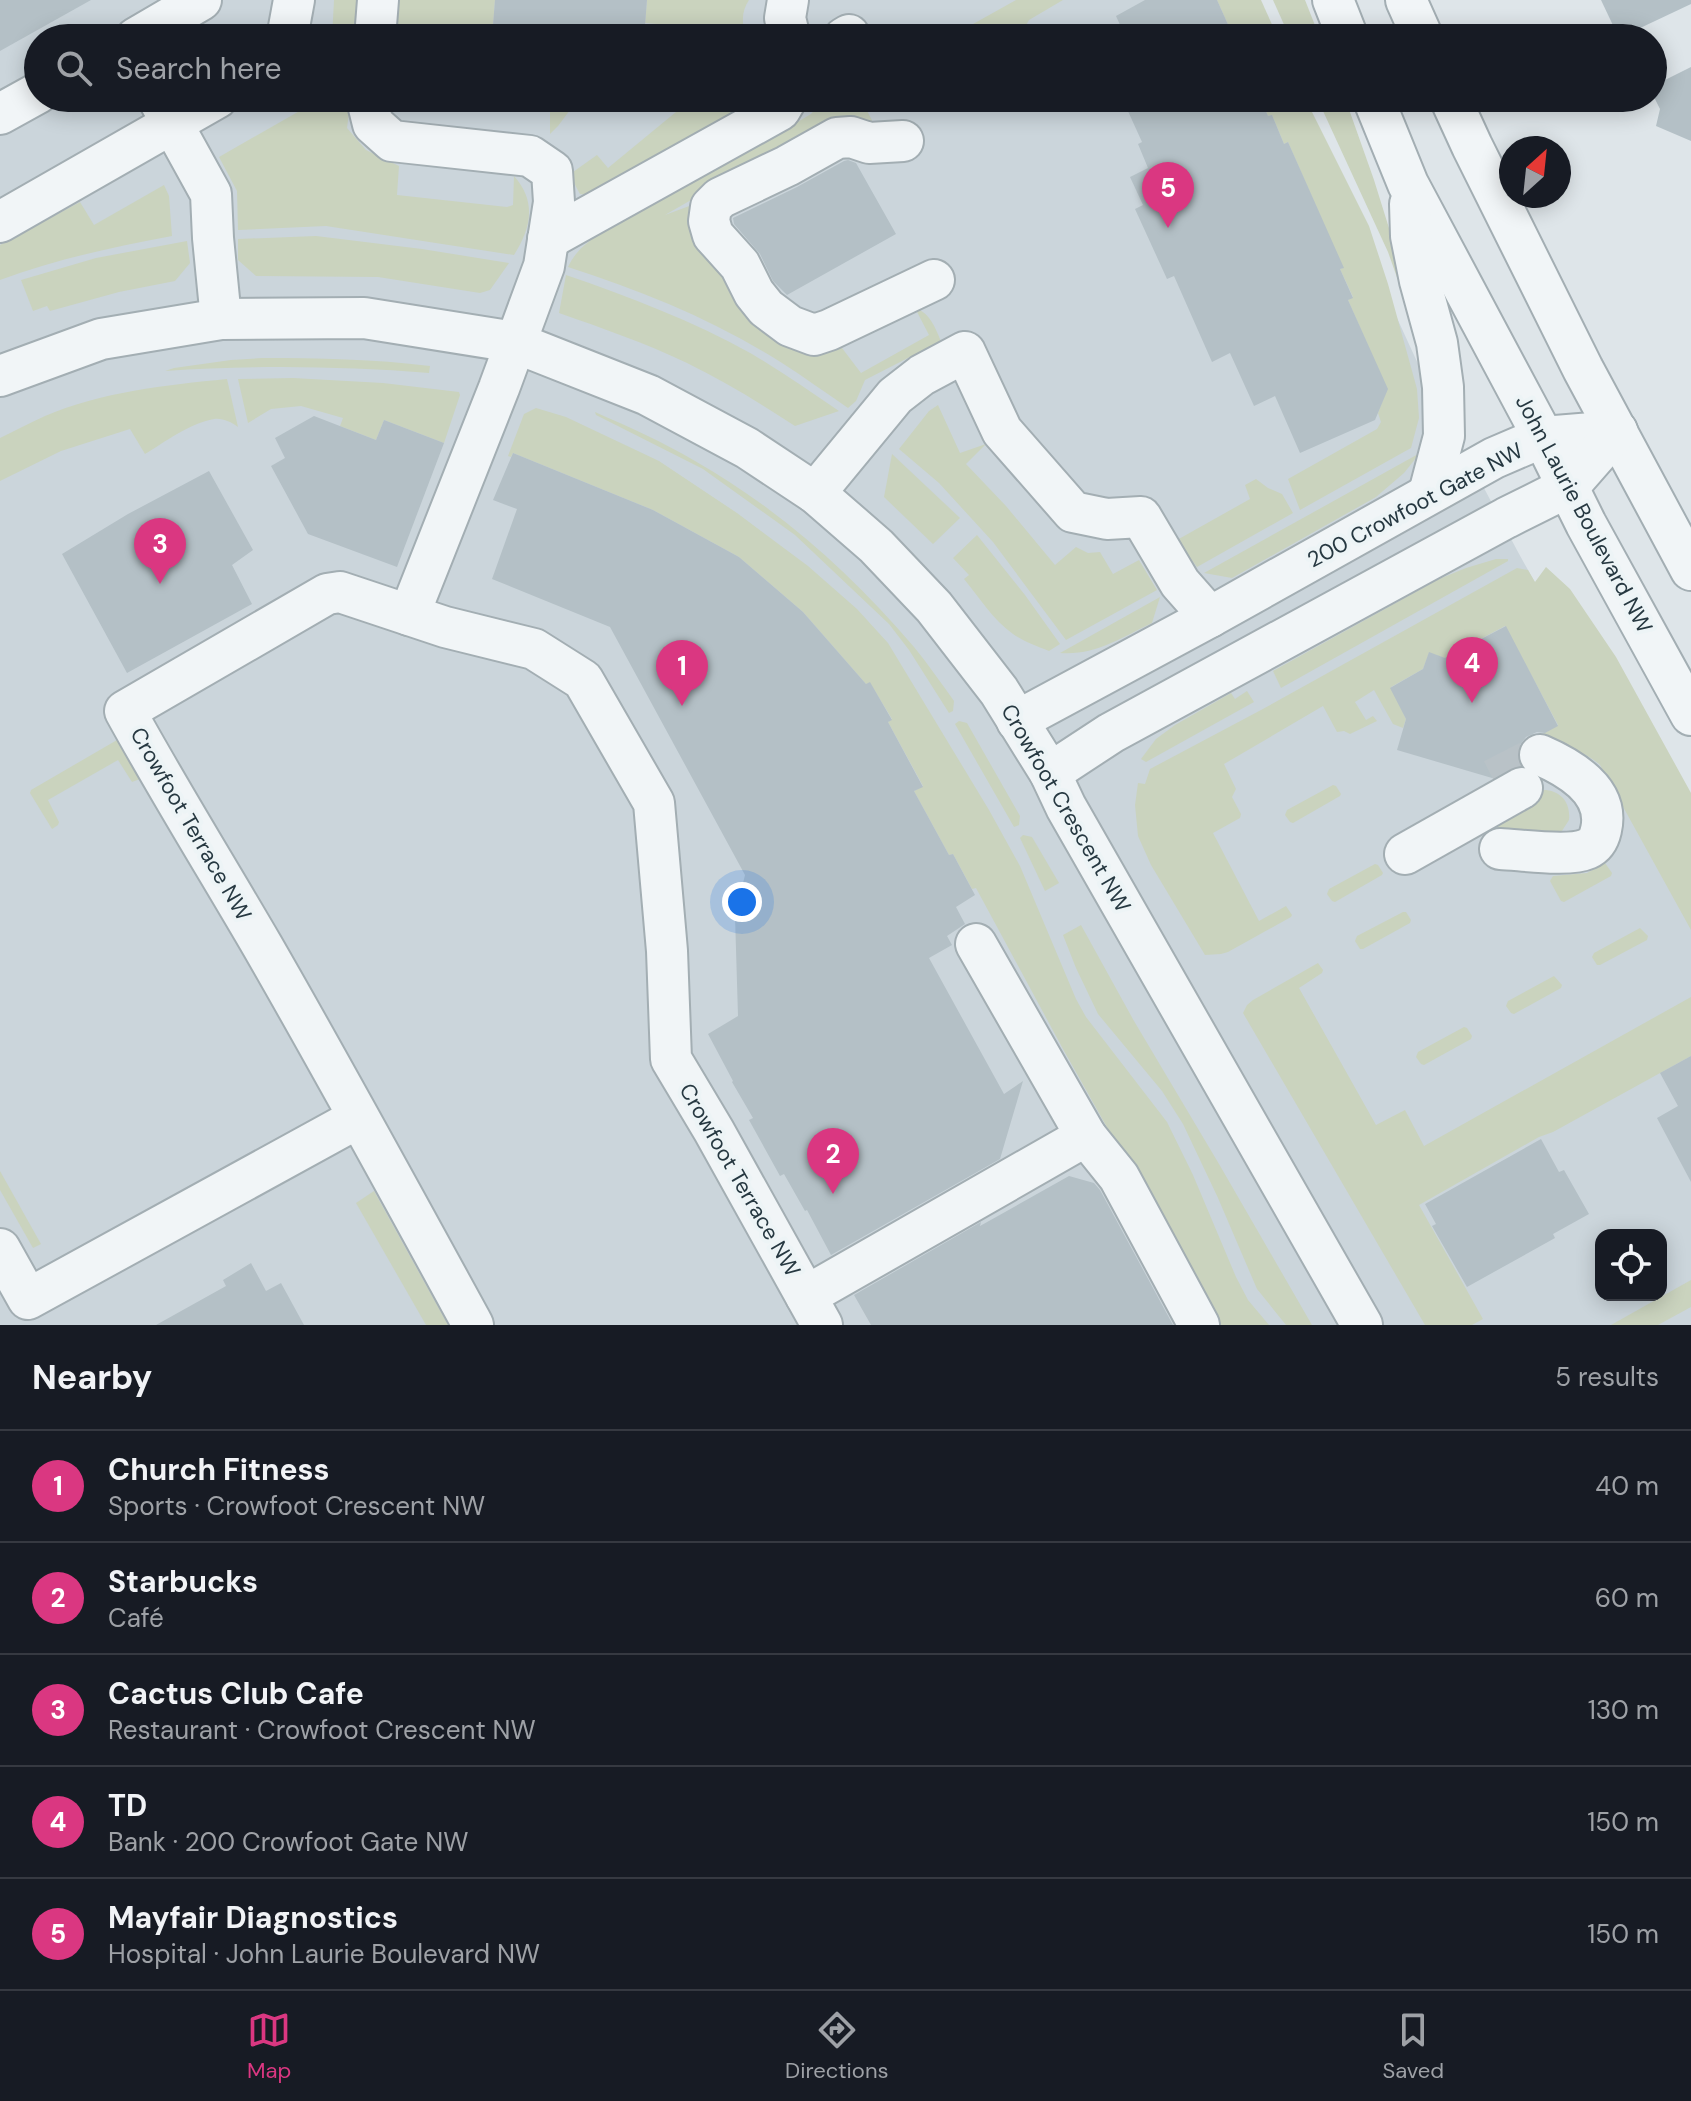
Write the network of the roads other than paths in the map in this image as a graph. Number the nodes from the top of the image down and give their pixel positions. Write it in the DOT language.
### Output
graph roads {
  1 [pos="201,0"];
  2 [pos="294,0"];
  3 [pos="378,0"];
  4 [pos="788,0"];
  5 [pos="1333,0"];
  6 [pos="1406,0"];
  7 [pos="160,24"];
  8 [pos="290,24"];
  9 [pos="376,24"];
  10 [pos="786,24"];
  11 [pos="1342,24"];
  12 [pos="1417,24"];
  13 [pos="24,101"];
  14 [pos="165,112"];
  15 [pos="167,112"];
  16 [pos="370,112"];
  17 [pos="776,112"];
  18 [pos="1379,112"];
  19 [pos="1457,112"];
  20 [pos="0,114"];
  21 [pos="903,141"];
  22 [pos="1408,184"];
  23 [pos="0,222"];
  24 [pos="548,239"];
  25 [pos="934,280"];
  26 [pos="221,319"];
  27 [pos="514,342"];
  28 [pos="0,376"];
  29 [pos="1617,431"];
  30 [pos="1543,437"];
  31 [pos="1568,487"];
  32 [pos="815,493"];
  33 [pos="1429,493"];
  34 [pos="1691,570"];
  35 [pos="409,615"];
  36 [pos="1210,617"];
  37 [pos="1691,715"];
  38 [pos="1017,721"];
  39 [pos="1050,773"];
  40 [pos="1398,842"];
  41 [pos="1500,849"];
  42 [pos="976,944"];
  43 [pos="358,1118"];
  44 [pos="1086,1136"];
  45 [pos="0,1249"];
  46 [pos="814,1310"];
  47 [pos="473,1325"];
  48 [pos="1199,1325"];
  49 [pos="1362,1325"];
  1 -- 7 [label="street"];
  2 -- 8 [label="street"];
  3 -- 9 [label="street"];
  4 -- 10 [label="street"];
  5 -- 11 [label="street"];
  6 -- 12 [label="street"];
  13 -- 20 [label="street"];
  14 -- 23 [label="street"];
  15 -- 26 [label="street"];
  16 -- 24 [label="street"];
  17 -- 24 [label="street"];
  18 -- 22 [label="street, John Laurie Boulevard NW"];
  19 -- 29 [label="street"];
  21 -- 25 [label="street"];
  22 -- 30 [label="street, John Laurie Boulevard NW"];
  22 -- 33 [label="street"];
  24 -- 27 [label="street"];
  26 -- 27 [label="street, Crowfoot Crescent NW"];
  26 -- 28 [label="street, Crowfoot Crescent NW"];
  27 -- 32 [label="street, Crowfoot Crescent NW"];
  27 -- 35 [label="street"];
  29 -- 30 [label="street, 200 Crowfoot Gate NW"];
  29 -- 31 [label="street"];
  29 -- 34 [label="street"];
  30 -- 31 [label="street, John Laurie Boulevard NW"];
  30 -- 33 [label="street, 200 Crowfoot Gate NW"];
  31 -- 37 [label="street, John Laurie Boulevard NW"];
  31 -- 39 [label="street"];
  32 -- 36 [label="street"];
  32 -- 38 [label="street, Crowfoot Crescent NW"];
  33 -- 36 [label="street, 200 Crowfoot Gate NW"];
  35 -- 43 [label="street, Crowfoot Terrace NW"];
  35 -- 46 [label="street, Crowfoot Terrace NW"];
  36 -- 38 [label="street, 200 Crowfoot Gate NW"];
  38 -- 39 [label="street, Crowfoot Crescent NW"];
  39 -- 49 [label="street, Crowfoot Crescent NW"];
  40 -- 41 [label="street"];
  42 -- 44 [label="street"];
  43 -- 45 [label="street"];
  43 -- 47 [label="street, Crowfoot Terrace NW"];
  44 -- 46 [label="street"];
  44 -- 48 [label="street"];
}
